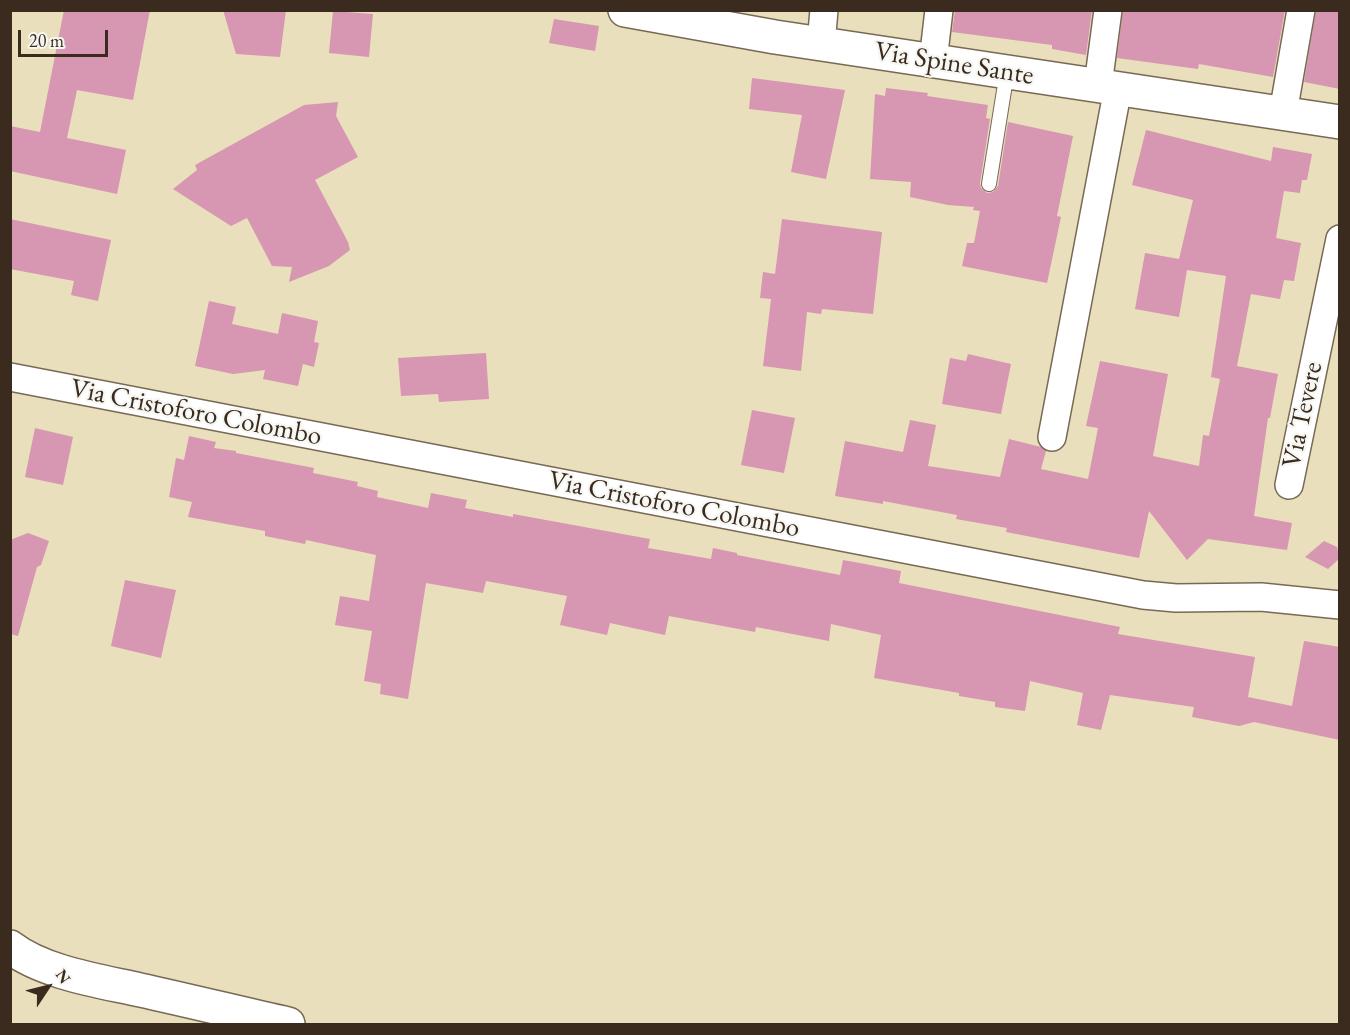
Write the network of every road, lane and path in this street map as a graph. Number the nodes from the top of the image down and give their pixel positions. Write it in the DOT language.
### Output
graph roads {
  1 [pos="625,10"];
  2 [pos="824,10"];
  3 [pos="939,10"];
  4 [pos="1108,10"];
  5 [pos="1301,10"];
  6 [pos="820,44"];
  7 [pos="933,61"];
  8 [pos="1007,72"];
  9 [pos="1108,87"];
  10 [pos="1283,113"];
  11 [pos="1340,122"];
  12 [pos="989,184"];
  13 [pos="1340,239"];
  14 [pos="10,377"];
  15 [pos="1052,437"];
  16 [pos="1289,485"];
  17 [pos="1340,605"];
  18 [pos="10,947"];
  19 [pos="288,1024"];
  1 -- 6 [label="street, Via Spine Sante"];
  2 -- 6 [label="street"];
  3 -- 7 [label="street"];
  4 -- 9 [label="street"];
  5 -- 10 [label="street"];
  6 -- 7 [label="street, Via Spine Sante"];
  7 -- 8 [label="street, Via Spine Sante"];
  8 -- 9 [label="street, Via Spine Sante"];
  8 -- 12 [label="lane"];
  9 -- 10 [label="street, Via Spine Sante"];
  9 -- 15 [label="street"];
  10 -- 11 [label="street, Via Spine Sante"];
  13 -- 16 [label="street, Via Tevere"];
  14 -- 17 [label="street, Via Cristoforo Colombo"];
  18 -- 19 [label="street"];
}
